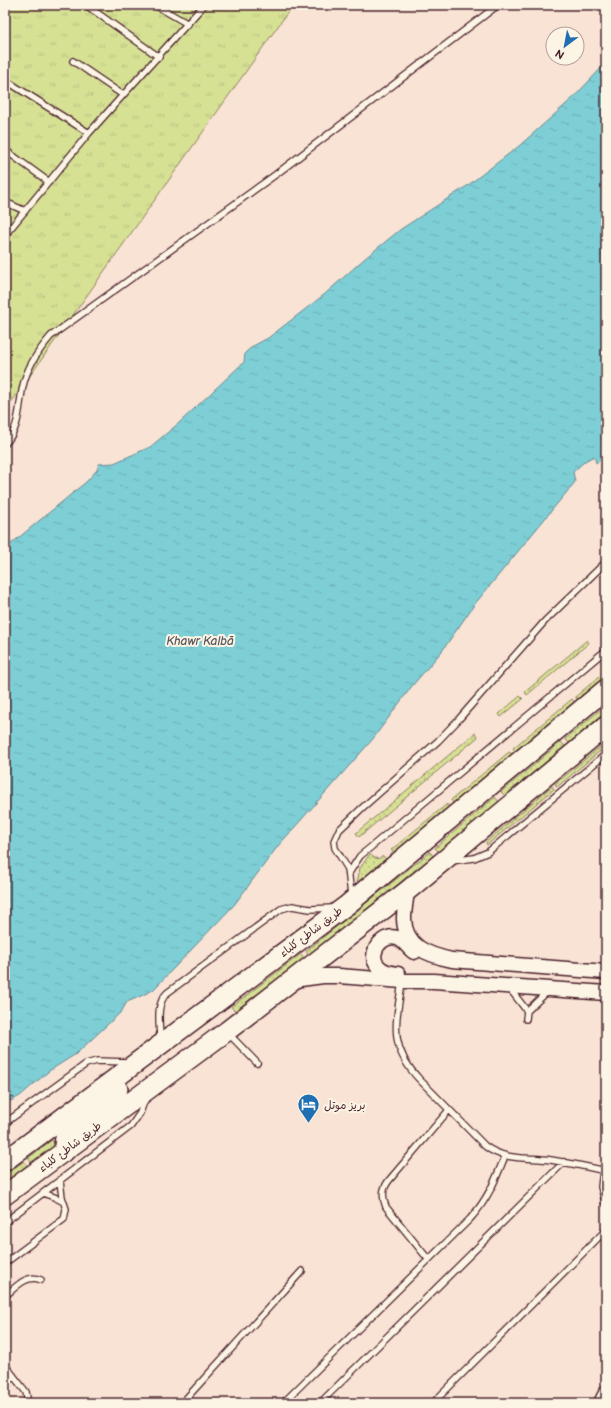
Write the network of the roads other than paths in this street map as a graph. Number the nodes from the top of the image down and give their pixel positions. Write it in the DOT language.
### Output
graph roads {
  1 [pos="86,5"];
  2 [pos="155,5"];
  3 [pos="204,5"];
  4 [pos="498,5"];
  5 [pos="188,24"];
  6 [pos="159,57"];
  7 [pos="72,61"];
  8 [pos="5,80"];
  9 [pos="123,95"];
  10 [pos="89,133"];
  11 [pos="5,150"];
  12 [pos="49,182"];
  13 [pos="5,202"];
  14 [pos="25,211"];
  15 [pos="5,235"];
  16 [pos="5,444"];
  17 [pos="606,562"];
  18 [pos="606,650"];
  19 [pos="606,689"];
  20 [pos="606,726"];
  21 [pos="606,754"];
  22 [pos="445,861"];
  23 [pos="349,873"];
  24 [pos="407,891"];
  25 [pos="350,903"];
  26 [pos="452,960"];
  27 [pos="603,970"];
  28 [pos="293,980"];
  29 [pos="402,981"];
  30 [pos="434,981"];
  31 [pos="507,986"];
  32 [pos="551,989"];
  33 [pos="606,994"];
  34 [pos="527,1011"];
  35 [pos="526,1019"];
  36 [pos="227,1031"];
  37 [pos="160,1045"];
  38 [pos="136,1063"];
  39 [pos="257,1063"];
  40 [pos="148,1090"];
  41 [pos="449,1110"];
  42 [pos="5,1123"];
  43 [pos="65,1151"];
  44 [pos="505,1156"];
  45 [pos="5,1161"];
  46 [pos="564,1162"];
  47 [pos="604,1171"];
  48 [pos="60,1181"];
  49 [pos="43,1194"];
  50 [pos="5,1195"];
  51 [pos="64,1202"];
  52 [pos="606,1204"];
  53 [pos="5,1222"];
  54 [pos="606,1230"];
  55 [pos="428,1259"];
  56 [pos="5,1263"];
  57 [pos="302,1271"];
  58 [pos="41,1280"];
  59 [pos="5,1296"];
  60 [pos="5,1365"];
  61 [pos="606,1393"];
  62 [pos="28,1403"];
  63 [pos="182,1403"];
  64 [pos="283,1403"];
  65 [pos="320,1403"];
  66 [pos="434,1403"];
  67 [pos="601,1403"];
  1 -- 6 [label="lane"];
  2 -- 5 [label="lane"];
  3 -- 5 [label="lane"];
  4 -- 16 [label="lane"];
  5 -- 6 [label="lane"];
  6 -- 9 [label="lane"];
  7 -- 9 [label="lane"];
  8 -- 10 [label="lane"];
  9 -- 10 [label="lane"];
  10 -- 12 [label="lane"];
  11 -- 12 [label="lane"];
  12 -- 14 [label="lane"];
  13 -- 14 [label="lane"];
  14 -- 15 [label="lane"];
  17 -- 23 [label="lane"];
  18 -- 23 [label="lane"];
  19 -- 25 [label="highway, طريق شاطئ كلباء"];
  20 -- 22 [label="highway, طريق شاطئ كلباء"];
  21 -- 22 [label="lane"];
  22 -- 24 [label="highway, طريق شاطئ كلباء"];
  23 -- 25 [label="lane"];
  24 -- 26 [label="street"];
  24 -- 28 [label="highway, طريق شاطئ كلباء"];
  25 -- 37 [label="highway, طريق شاطئ كلباء"];
  25 -- 37 [label="lane"];
  26 -- 27 [label="street"];
  26 -- 30 [label="street"];
  28 -- 29 [label="street"];
  28 -- 36 [label="highway, طريق شاطئ كلباء"];
  29 -- 30 [label="street"];
  29 -- 41 [label="lane"];
  30 -- 31 [label="street"];
  31 -- 32 [label="street"];
  31 -- 34 [label="lane"];
  32 -- 33 [label="street"];
  32 -- 34 [label="lane"];
  34 -- 35 [label="lane"];
  36 -- 39 [label="lane"];
  36 -- 40 [label="highway, طريق شاطئ كلباء"];
  37 -- 38 [label="highway, طريق شاطئ كلباء"];
  38 -- 42 [label="lane"];
  38 -- 43 [label="highway"];
  38 -- 45 [label="highway, طريق شاطئ كلباء"];
  40 -- 43 [label="highway, طريق شاطئ كلباء"];
  40 -- 48 [label="lane"];
  41 -- 44 [label="lane"];
  41 -- 55 [label="lane"];
  43 -- 50 [label="highway, طريق شاطئ كلباء"];
  44 -- 46 [label="lane"];
  44 -- 55 [label="lane"];
  46 -- 47 [label="lane"];
  46 -- 65 [label="lane"];
  47 -- 52 [label="lane"];
  48 -- 49 [label="lane"];
  48 -- 51 [label="lane"];
  49 -- 51 [label="lane"];
  49 -- 53 [label="lane"];
  51 -- 56 [label="lane"];
  54 -- 66 [label="lane"];
  55 -- 64 [label="lane"];
  57 -- 63 [label="lane"];
  58 -- 59 [label="lane"];
  60 -- 62 [label="lane"];
  61 -- 67 [label="street"];
}
